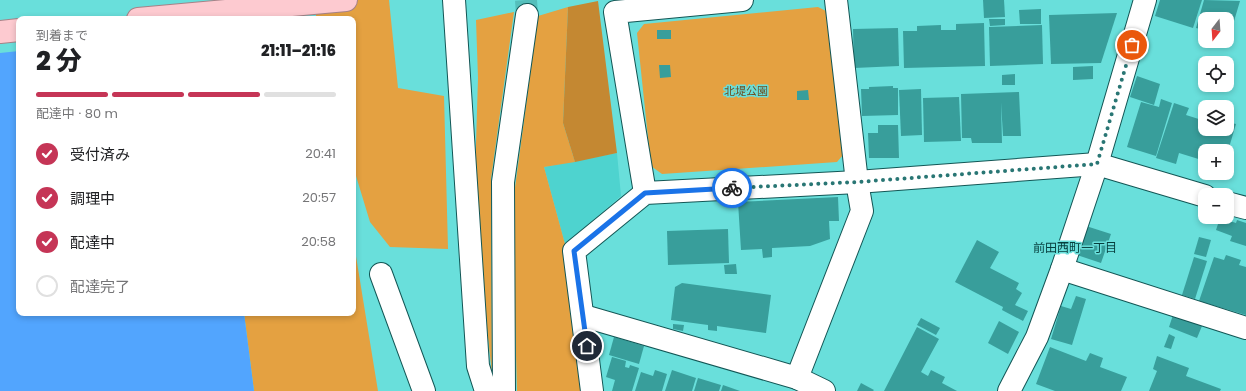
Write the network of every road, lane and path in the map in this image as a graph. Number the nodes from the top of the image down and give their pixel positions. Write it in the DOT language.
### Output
graph roads {
  1 [pos="346,0"];
  2 [pos="454,0"];
  3 [pos="742,0"];
  4 [pos="836,0"];
  5 [pos="1145,0"];
  6 [pos="527,15"];
  7 [pos="171,16"];
  8 [pos="16,30"];
  9 [pos="0,32"];
  10 [pos="1097,164"];
  11 [pos="857,182"];
  12 [pos="645,193"];
  13 [pos="1198,194"];
  14 [pos="1234,205"];
  15 [pos="1246,208"];
  16 [pos="1062,269"];
  17 [pos="381,274"];
  18 [pos="584,316"];
  19 [pos="1246,328"];
  20 [pos="797,378"];
  21 [pos="424,391"];
  22 [pos="486,391"];
  23 [pos="504,391"];
  24 [pos="592,391"];
  25 [pos="824,391"];
  26 [pos="1009,391"];
  1 -- 7 [label="main road"];
  2 -- 22 [label="street"];
  3 -- 12 [label="street"];
  4 -- 11 [label="street"];
  5 -- 10 [label="street"];
  6 -- 23 [label="street"];
  8 -- 9 [label="main road"];
  10 -- 11 [label="street"];
  10 -- 13 [label="street"];
  10 -- 16 [label="street"];
  11 -- 12 [label="street"];
  11 -- 20 [label="street"];
  12 -- 18 [label="street"];
  14 -- 15 [label="street"];
  16 -- 19 [label="street"];
  16 -- 26 [label="street"];
  17 -- 21 [label="street"];
  18 -- 20 [label="street"];
  18 -- 24 [label="street"];
  20 -- 25 [label="street"];
}
